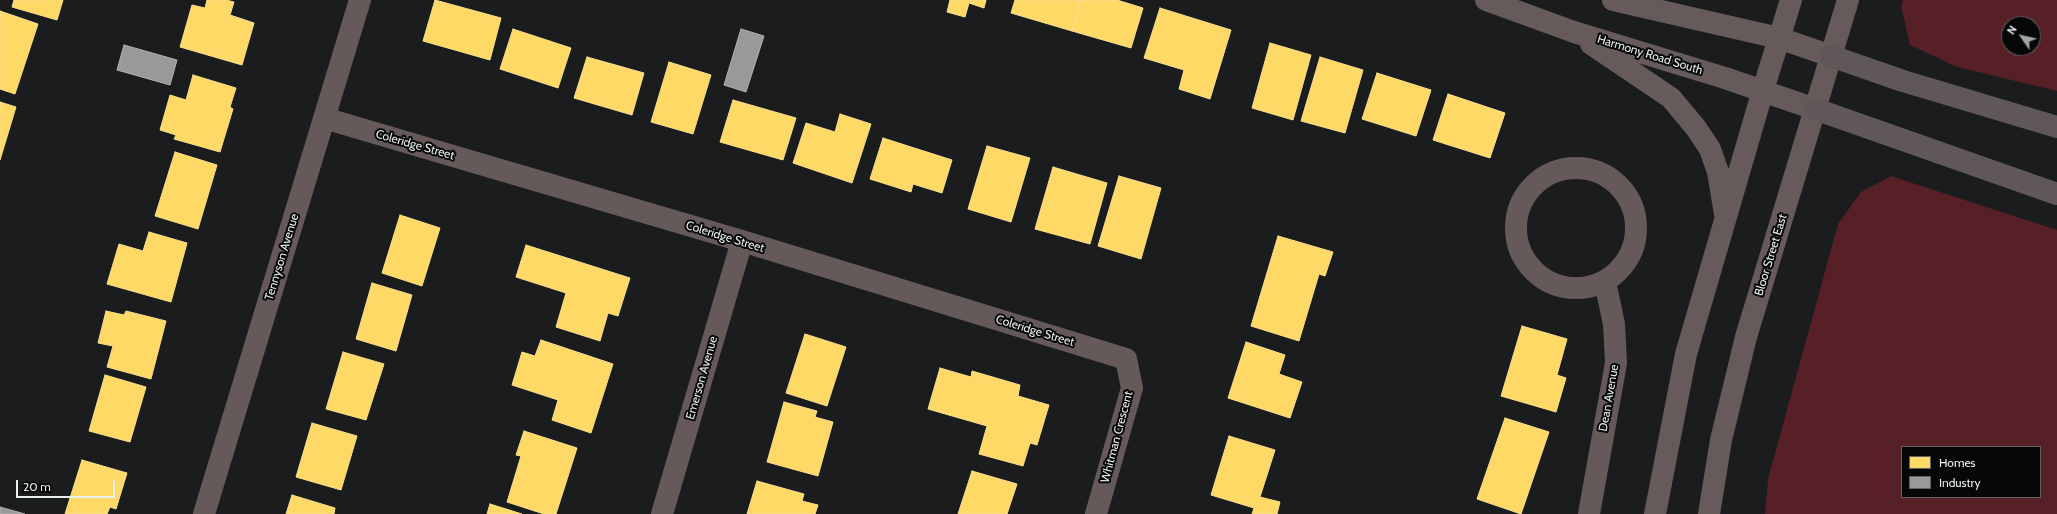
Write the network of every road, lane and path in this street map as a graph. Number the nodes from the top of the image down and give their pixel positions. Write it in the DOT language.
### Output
graph roads {
  1 [pos="360,0"];
  2 [pos="1486,0"];
  3 [pos="1613,0"];
  4 [pos="1791,0"];
  5 [pos="1848,0"];
  6 [pos="1574,32"];
  7 [pos="1779,38"];
  8 [pos="1831,56"];
  9 [pos="1763,90"];
  10 [pos="1815,109"];
  11 [pos="324,118"];
  12 [pos="2057,127"];
  13 [pos="2057,194"];
  14 [pos="1726,221"];
  15 [pos="742,241"];
  16 [pos="1605,282"];
  17 [pos="1126,359"];
  18 [pos="204,514"];
  19 [pos="662,514"];
  20 [pos="1096,514"];
  21 [pos="1589,514"];
  22 [pos="1655,514"];
  23 [pos="1709,514"];
  1 -- 11 [label="street, Tennyson Avenue"];
  2 -- 6 [label="main road, Harmony Road South"];
  3 -- 7 [label="main road"];
  4 -- 7 [label="main road"];
  5 -- 8 [label="main road, Bloor Street East"];
  6 -- 9 [label="main road, Harmony Road South"];
  6 -- 14 [label="main road"];
  7 -- 8 [label="main road"];
  7 -- 9 [label="main road"];
  8 -- 10 [label="main road, Bloor Street East"];
  8 -- 12 [label="highway"];
  9 -- 10 [label="main road, Harmony Road South"];
  9 -- 14 [label="main road"];
  10 -- 13 [label="highway"];
  10 -- 23 [label="main road, Bloor Street East"];
  11 -- 15 [label="street, Coleridge Street"];
  11 -- 18 [label="street, Tennyson Avenue"];
  14 -- 22 [label="main road"];
  15 -- 17 [label="street, Coleridge Street"];
  15 -- 19 [label="street, Emerson Avenue"];
  16 -- 16 [label="street"];
  16 -- 21 [label="street, Dean Avenue"];
  17 -- 20 [label="street, Whitman Crescent"];
}
